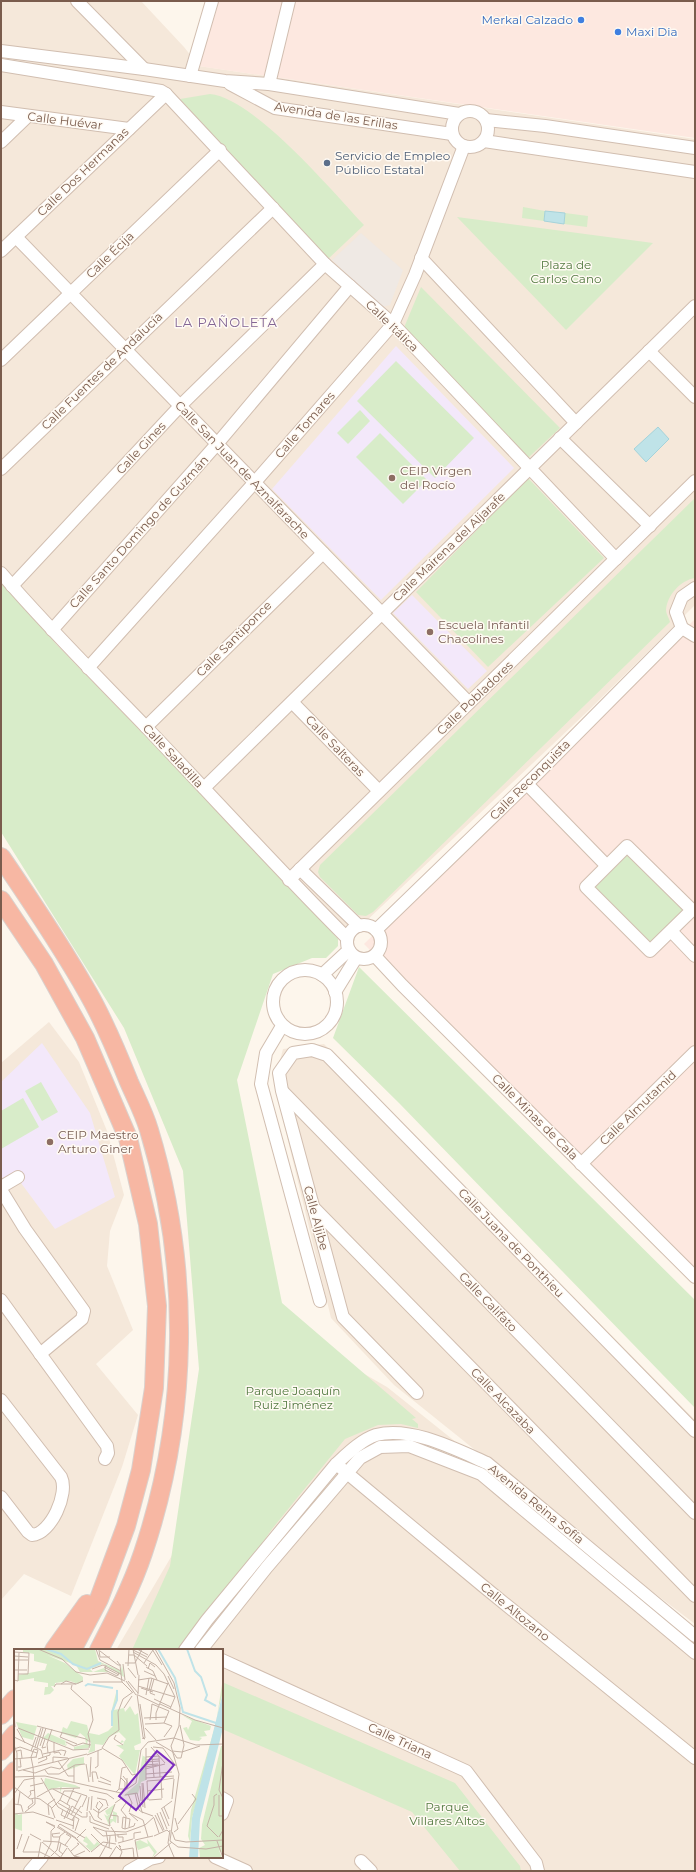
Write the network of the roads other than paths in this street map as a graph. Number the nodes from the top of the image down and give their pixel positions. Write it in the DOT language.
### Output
graph roads {
  1 [pos="77,1"];
  2 [pos="212,1"];
  3 [pos="289,1"];
  4 [pos="1,51"];
  5 [pos="1,65"];
  6 [pos="144,69"];
  7 [pos="190,76"];
  8 [pos="225,81"];
  9 [pos="269,84"];
  10 [pos="166,94"];
  11 [pos="1,112"];
  12 [pos="459,114"];
  13 [pos="28,116"];
  14 [pos="486,120"];
  15 [pos="129,129"];
  16 [pos="452,134"];
  17 [pos="484,141"];
  18 [pos="1,142"];
  19 [pos="464,146"];
  20 [pos="695,148"];
  21 [pos="220,150"];
  22 [pos="695,172"];
  23 [pos="273,208"];
  24 [pos="16,237"];
  25 [pos="1,251"];
  26 [pos="421,258"];
  27 [pos="325,264"];
  28 [pos="350,286"];
  29 [pos="71,293"];
  30 [pos="695,306"];
  31 [pos="393,324"];
  32 [pos="125,349"];
  33 [pos="649,351"];
  34 [pos="1,360"];
  35 [pos="695,397"];
  36 [pos="180,406"];
  37 [pos="576,423"];
  38 [pos="560,438"];
  39 [pos="217,444"];
  40 [pos="529,468"];
  41 [pos="1,469"];
  42 [pos="255,482"];
  43 [pos="695,482"];
  44 [pos="650,526"];
  45 [pos="323,553"];
  46 [pos="616,559"];
  47 [pos="1,572"];
  48 [pos="12,586"];
  49 [pos="695,588"];
  50 [pos="382,613"];
  51 [pos="682,628"];
  52 [pos="52,630"];
  53 [pos="695,636"];
  54 [pos="88,668"];
  55 [pos="292,702"];
  56 [pos="469,703"];
  57 [pos="146,727"];
  58 [pos="527,784"];
  59 [pos="204,788"];
  60 [pos="379,791"];
  61 [pos="1,857"];
  62 [pos="606,865"];
  63 [pos="300,869"];
  64 [pos="289,880"];
  65 [pos="1,900"];
  66 [pos="358,926"];
  67 [pos="376,930"];
  68 [pos="670,931"];
  69 [pos="351,949"];
  70 [pos="375,956"];
  71 [pos="695,956"];
  72 [pos="322,975"];
  73 [pos="335,992"];
  74 [pos="282,1026"];
  75 [pos="695,1052"];
  76 [pos="327,1055"];
  77 [pos="282,1091"];
  78 [pos="581,1164"];
  79 [pos="18,1177"];
  80 [pos="1,1188"];
  81 [pos="312,1205"];
  82 [pos="695,1277"];
  83 [pos="1,1300"];
  84 [pos="320,1301"];
  85 [pos="40,1354"];
  86 [pos="417,1393"];
  87 [pos="1,1400"];
  88 [pos="695,1431"];
  89 [pos="105,1459"];
  90 [pos="336,1464"];
  91 [pos="347,1473"];
  92 [pos="1,1497"];
  93 [pos="695,1513"];
  94 [pos="109,1575"];
  95 [pos="695,1596"];
  96 [pos="695,1636"];
  97 [pos="186,1648"];
  98 [pos="55,1649"];
  99 [pos="73,1649"];
  100 [pos="100,1649"];
  101 [pos="202,1649"];
  102 [pos="695,1653"];
  103 [pos="223,1660"];
  104 [pos="14,1700"];
  105 [pos="1,1715"];
  106 [pos="14,1735"];
  107 [pos="1,1751"];
  108 [pos="695,1758"];
  109 [pos="14,1772"];
  110 [pos="1,1788"];
  111 [pos="223,1798"];
  112 [pos="223,1812"];
  113 [pos="41,1858"];
  114 [pos="154,1858"];
  115 [pos="218,1858"];
  116 [pos="361,1861"];
  117 [pos="30,1871"];
  118 [pos="129,1871"];
  119 [pos="246,1871"];
  120 [pos="371,1871"];
  121 [pos="538,1871"];
  1 -- 6 [label="street"];
  2 -- 7 [label="street"];
  3 -- 9 [label="street"];
  4 -- 6 [label="street, Avenida de las Erillas"];
  5 -- 10 [label="street"];
  6 -- 7 [label="street, Avenida de las Erillas"];
  7 -- 8 [label="street, Avenida de las Erillas"];
  8 -- 9 [label="street, Avenida de las Erillas"];
  8 -- 16 [label="street, Avenida de las Erillas"];
  9 -- 12 [label="street, Avenida de las Erillas"];
  10 -- 15 [label="street, Calle Dos Hermanas"];
  10 -- 21 [label="street, Calle Itálica"];
  11 -- 13 [label="street, Calle Huévar"];
  12 -- 14 [label="street"];
  12 -- 16 [label="street"];
  13 -- 15 [label="street, Calle Huévar"];
  13 -- 18 [label="street"];
  14 -- 17 [label="street"];
  14 -- 20 [label="street"];
  15 -- 24 [label="street, Calle Dos Hermanas"];
  16 -- 19 [label="street"];
  17 -- 19 [label="street"];
  17 -- 22 [label="street"];
  19 -- 26 [label="street, Calle Tomares"];
  21 -- 23 [label="street, Calle Itálica"];
  21 -- 29 [label="street, Calle Écija"];
  23 -- 27 [label="street, Calle Itálica"];
  23 -- 32 [label="street, Calle Fuentes de Andalucía"];
  24 -- 25 [label="street, Calle Dos Hermanas"];
  24 -- 29 [label="street, Calle San Juan de Aznalfarache"];
  26 -- 31 [label="street, Calle Tomares"];
  26 -- 37 [label="street"];
  27 -- 28 [label="street, Calle Itálica"];
  27 -- 36 [label="street, Calle Gines"];
  28 -- 31 [label="street, Calle Itálica"];
  28 -- 39 [label="street, Calle Santo Domingo de Guzmán"];
  29 -- 32 [label="street, Calle San Juan de Aznalfarache"];
  29 -- 34 [label="street, Calle Écija"];
  30 -- 33 [label="street, Calle Mairena del Aljarafe"];
  31 -- 40 [label="street, Calle Itálica"];
  31 -- 42 [label="street, Calle Tomares"];
  32 -- 36 [label="street, Calle San Juan de Aznalfarache"];
  32 -- 41 [label="street, Calle Fuentes de Andalucía"];
  33 -- 35 [label="street"];
  33 -- 37 [label="street, Calle Mairena del Aljarafe"];
  36 -- 39 [label="street, Calle San Juan de Aznalfarache"];
  36 -- 48 [label="street, Calle Gines"];
  37 -- 38 [label="street, Calle Mairena del Aljarafe"];
  38 -- 40 [label="street, Calle Mairena del Aljarafe"];
  38 -- 44 [label="street"];
  39 -- 42 [label="street, Calle San Juan de Aznalfarache"];
  39 -- 52 [label="street, Calle Santo Domingo de Guzmán"];
  40 -- 46 [label="street, Calle Itálica"];
  40 -- 50 [label="street, Calle Mairena del Aljarafe"];
  42 -- 45 [label="street, Calle San Juan de Aznalfarache"];
  42 -- 54 [label="street, Calle Tomares"];
  43 -- 44 [label="street, Calle Pobladores"];
  44 -- 46 [label="street, Calle Pobladores"];
  45 -- 50 [label="street, Calle San Juan de Aznalfarache"];
  45 -- 57 [label="street, Calle Santiponce"];
  46 -- 56 [label="street, Calle Pobladores"];
  47 -- 48 [label="street, Calle Saladilla"];
  48 -- 52 [label="street, Calle Saladilla"];
  49 -- 51 [label="street"];
  50 -- 55 [label="street, Calle Mairena del Aljarafe"];
  50 -- 56 [label="street, Calle San Juan de Aznalfarache"];
  51 -- 53 [label="street"];
  51 -- 58 [label="street, Calle Reconquista"];
  52 -- 54 [label="street, Calle Saladilla"];
  54 -- 57 [label="street, Calle Saladilla"];
  55 -- 59 [label="street, Calle Mairena del Aljarafe"];
  55 -- 60 [label="street, Calle Salteras"];
  56 -- 60 [label="street, Calle Pobladores"];
  57 -- 59 [label="street, Calle Saladilla"];
  58 -- 62 [label="street"];
  58 -- 67 [label="street, Calle Reconquista"];
  59 -- 64 [label="street, Calle Saladilla"];
  60 -- 63 [label="street, Calle Pobladores"];
  61 -- 100 [label="highway"];
  62 -- 68 [label="street"];
  62 -- 68 [label="street"];
  63 -- 64 [label="street, Calle Pobladores"];
  63 -- 66 [label="street"];
  64 -- 69 [label="street, Calle Saladilla"];
  65 -- 94 [label="highway"];
  66 -- 67 [label="street"];
  66 -- 69 [label="street"];
  67 -- 70 [label="street"];
  68 -- 71 [label="street"];
  69 -- 70 [label="street"];
  69 -- 72 [label="street"];
  69 -- 73 [label="street"];
  70 -- 78 [label="street, Calle Minas de Cala"];
  72 -- 73 [label="street"];
  72 -- 74 [label="street"];
  73 -- 74 [label="street"];
  74 -- 84 [label="street"];
  75 -- 78 [label="street, Calle Almutamid"];
  76 -- 77 [label="street, Calle Aljibe"];
  76 -- 88 [label="street, Calle Juana de Ponthieu"];
  77 -- 81 [label="street, Calle Aljibe"];
  77 -- 93 [label="street, Calle Califato"];
  78 -- 82 [label="street, Calle Minas de Cala"];
  79 -- 80 [label="street"];
  80 -- 85 [label="street"];
  81 -- 86 [label="street, Calle Aljibe"];
  81 -- 95 [label="street, Calle Alcazaba"];
  83 -- 85 [label="street"];
  85 -- 89 [label="street"];
  87 -- 92 [label="street"];
  90 -- 91 [label="street, Calle Altozano"];
  90 -- 96 [label="street, Avenida Reina Sofía"];
  90 -- 97 [label="street, Avenida Reina Sofía"];
  91 -- 101 [label="street, Avenida Reina Sofía"];
  91 -- 102 [label="street, Avenida Reina Sofía"];
  91 -- 108 [label="street, Calle Altozano"];
  94 -- 98 [label="highway"];
  94 -- 99 [label="highway"];
  103 -- 121 [label="street, Calle Triana"];
  104 -- 105 [label="highway"];
  106 -- 107 [label="highway"];
  109 -- 110 [label="highway"];
  111 -- 112 [label="street"];
  113 -- 117 [label="street"];
  114 -- 118 [label="street"];
  115 -- 119 [label="street"];
  116 -- 120 [label="street"];
}
